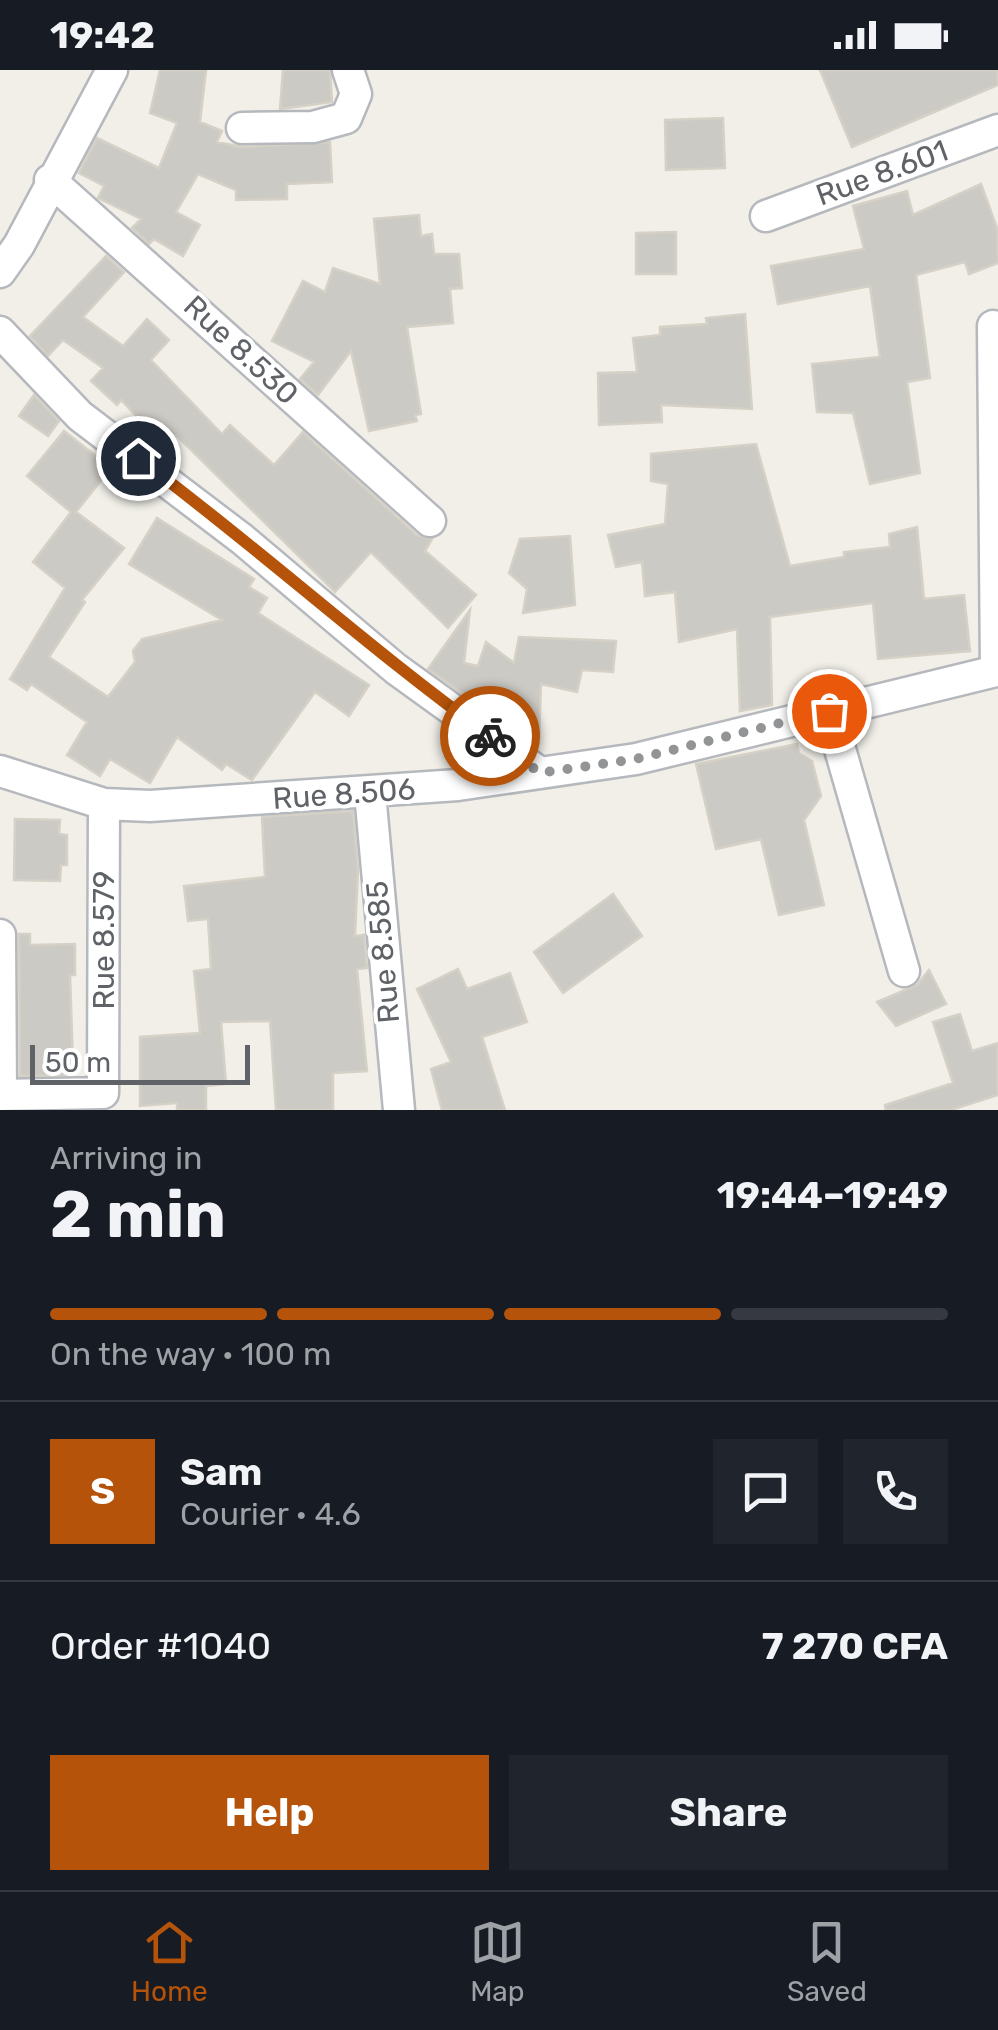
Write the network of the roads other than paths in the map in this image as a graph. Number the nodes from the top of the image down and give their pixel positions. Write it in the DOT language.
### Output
graph roads {
  1 [pos="112,70"];
  2 [pos="348,70"];
  3 [pos="242,128"];
  4 [pos="998,130"];
  5 [pos="50,180"];
  6 [pos="766,216"];
  7 [pos="0,272"];
  8 [pos="993,326"];
  9 [pos="0,332"];
  10 [pos="430,522"];
  11 [pos="997,671"];
  12 [pos="829,711"];
  13 [pos="0,770"];
  14 [pos="540,773"];
  15 [pos="370,793"];
  16 [pos="104,804"];
  17 [pos="0,935"];
  18 [pos="904,971"];
  19 [pos="1,1095"];
  20 [pos="103,1101"];
  21 [pos="399,1110"];
  1 -- 5 [label="street"];
  2 -- 3 [label="street"];
  4 -- 6 [label="street, Rue 8.601"];
  5 -- 7 [label="street"];
  5 -- 10 [label="street, Rue 8.530"];
  8 -- 11 [label="street, Rue 8.506"];
  9 -- 14 [label="street"];
  11 -- 12 [label="street, Rue 8.506"];
  12 -- 14 [label="street, Rue 8.506"];
  12 -- 18 [label="street"];
  13 -- 16 [label="street, Rue 8.506"];
  14 -- 15 [label="street, Rue 8.506"];
  15 -- 16 [label="street, Rue 8.506"];
  15 -- 21 [label="street, Rue 8.585"];
  16 -- 20 [label="street, Rue 8.579"];
  17 -- 19 [label="street"];
  19 -- 20 [label="street, Rue 8.579"];
}
